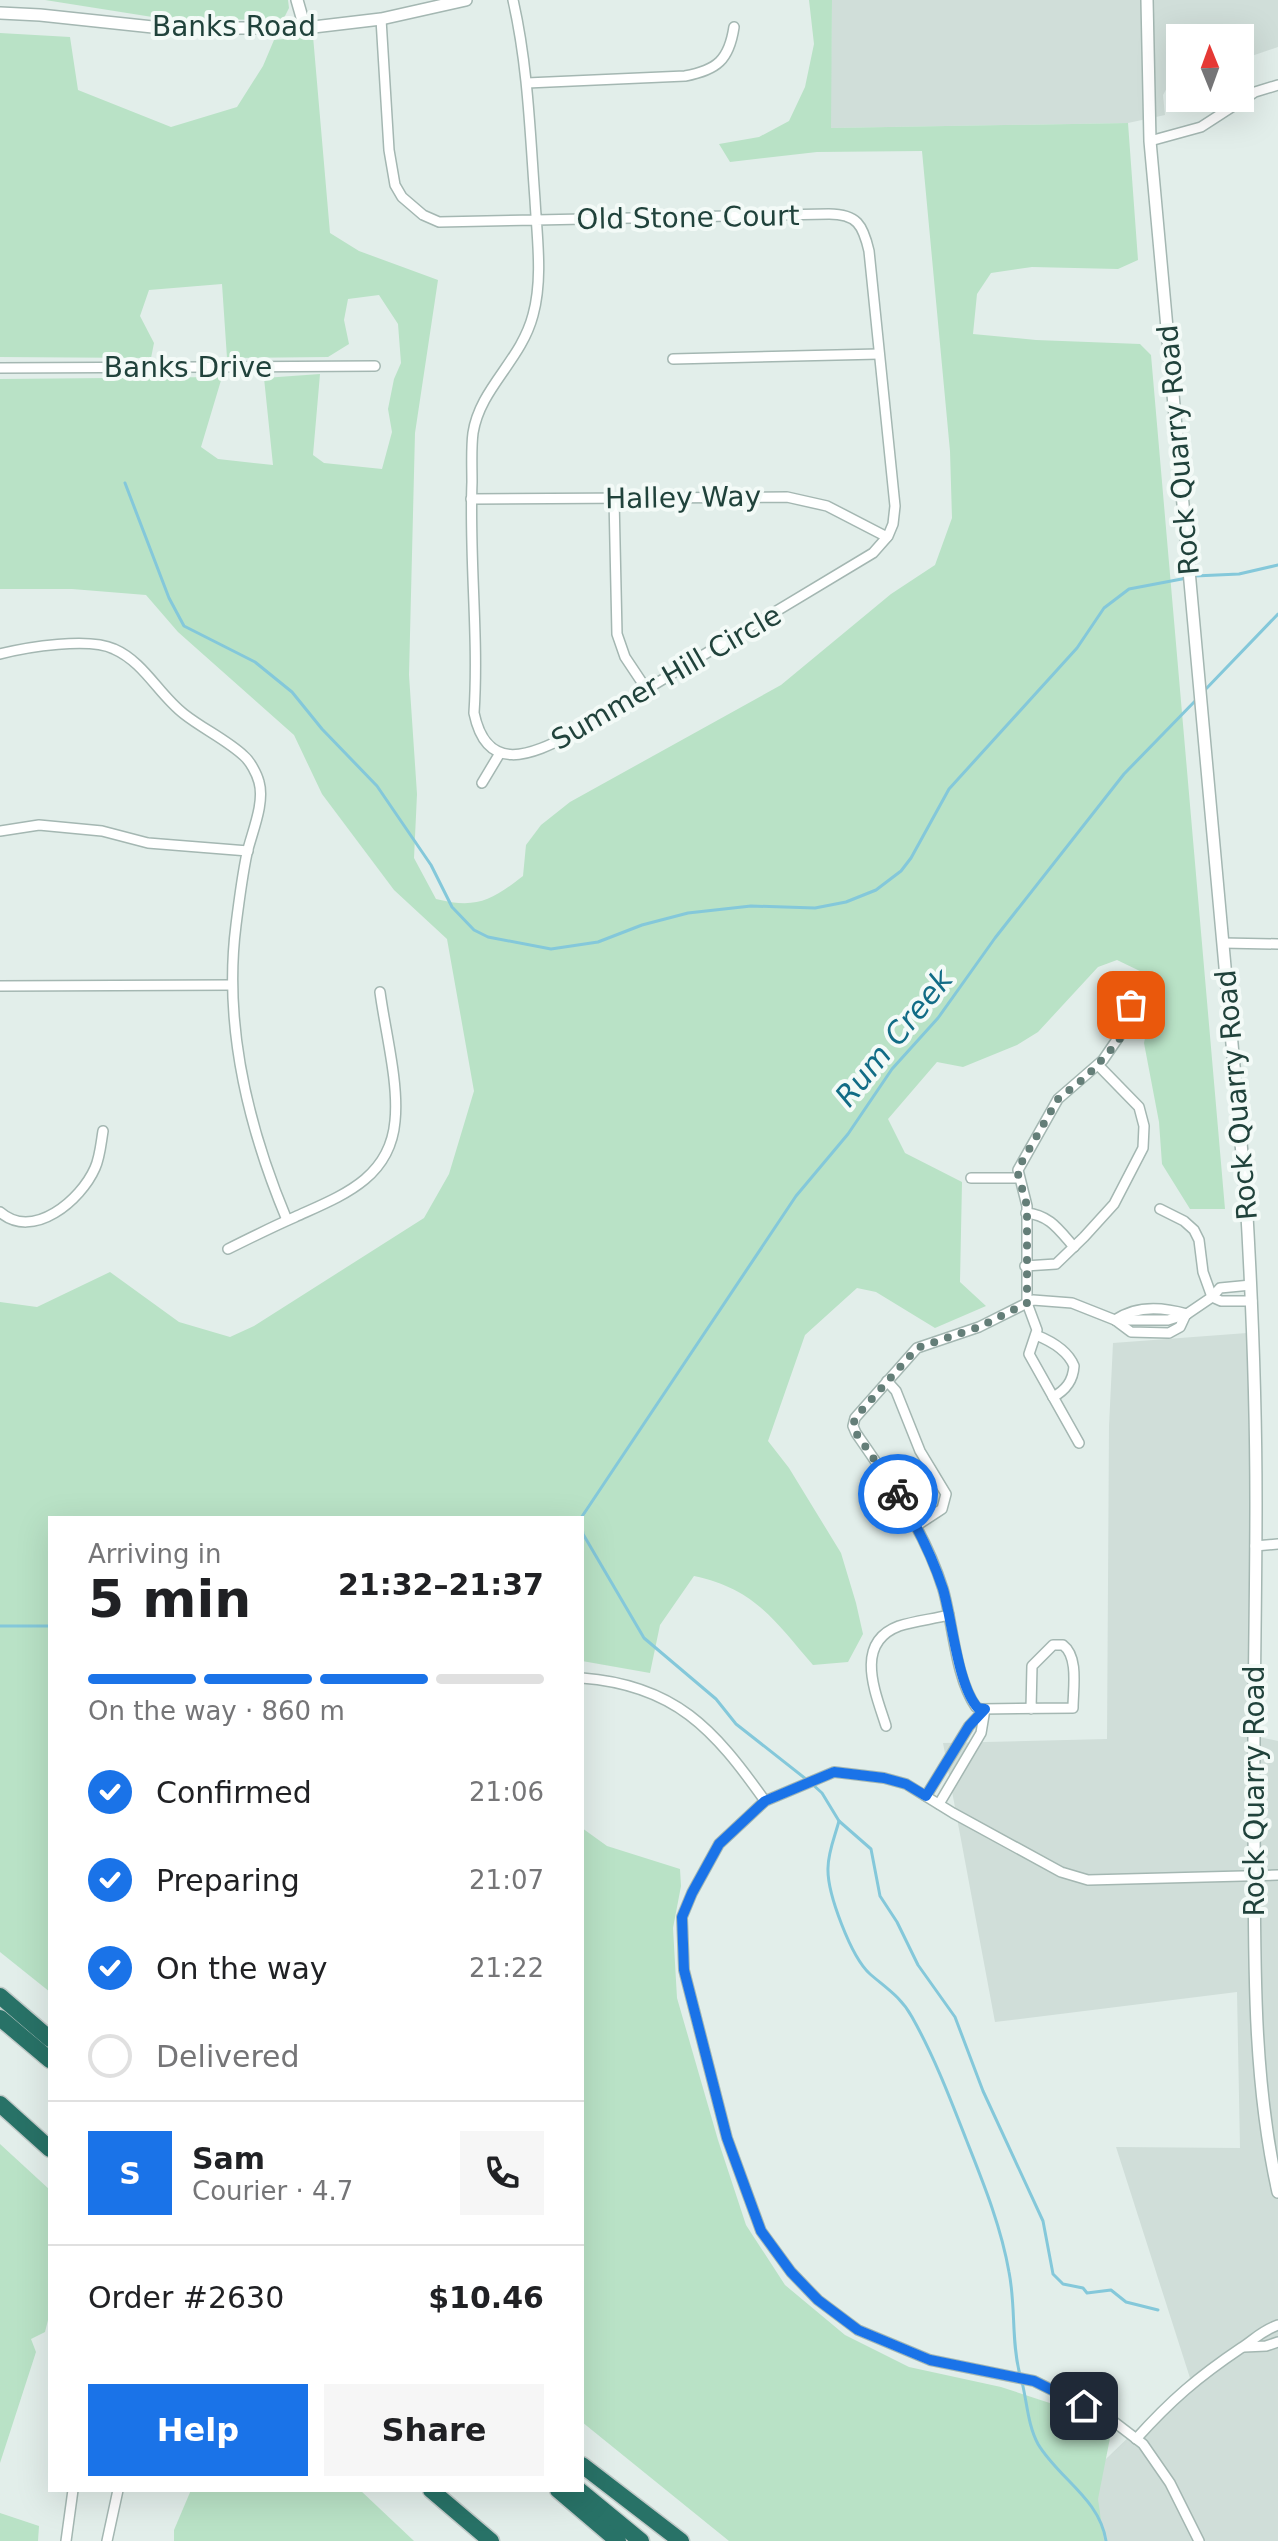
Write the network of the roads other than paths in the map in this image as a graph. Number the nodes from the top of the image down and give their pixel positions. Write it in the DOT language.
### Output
graph roads {
  1 [pos="297,0"];
  2 [pos="466,0"];
  3 [pos="513,0"];
  4 [pos="1147,0"];
  5 [pos="0,13"];
  6 [pos="381,19"];
  7 [pos="734,27"];
  8 [pos="305,28"];
  9 [pos="527,83"];
  10 [pos="1278,85"];
  11 [pos="1150,141"];
  12 [pos="536,220"];
  13 [pos="879,354"];
  14 [pos="673,359"];
  15 [pos="375,366"];
  16 [pos="0,368"];
  17 [pos="614,498"];
  18 [pos="471,499"];
  19 [pos="887,537"];
  20 [pos="0,654"];
  21 [pos="647,690"];
  22 [pos="500,753"];
  23 [pos="482,783"];
  24 [pos="0,831"];
  25 [pos="248,851"];
  26 [pos="1223,943"];
  27 [pos="1278,944"];
  28 [pos="232,985"];
  29 [pos="1111,985"];
  30 [pos="0,986"];
  31 [pos="380,992"];
  32 [pos="1098,1065"];
  33 [pos="103,1131"];
  34 [pos="971,1178"];
  35 [pos="1019,1178"];
  36 [pos="1160,1209"];
  37 [pos="0,1212"];
  38 [pos="1026,1213"];
  39 [pos="287,1220"];
  40 [pos="1074,1247"];
  41 [pos="228,1249"];
  42 [pos="1025,1266"];
  43 [pos="1251,1285"];
  44 [pos="1212,1297"];
  45 [pos="1252,1301"];
  46 [pos="1027,1303"];
  47 [pos="1187,1314"];
  48 [pos="1115,1320"];
  49 [pos="1036,1335"];
  50 [pos="887,1381"];
  51 [pos="1053,1397"];
  52 [pos="1079,1443"];
  53 [pos="916,1526"];
  54 [pos="1278,1544"];
  55 [pos="1255,1546"];
  56 [pos="949,1615"];
  57 [pos="584,1678"];
  58 [pos="985,1709"];
  59 [pos="1031,1709"];
  60 [pos="886,1726"];
  61 [pos="926,1796"];
  62 [pos="765,1801"];
  63 [pos="939,1804"];
  64 [pos="1278,1875"];
  65 [pos="1253,1876"];
  66 [pos="0,1996"];
  67 [pos="0,2018"];
  68 [pos="48,2037"];
  69 [pos="48,2058"];
  70 [pos="0,2104"];
  71 [pos="1273,2139"];
  72 [pos="48,2147"];
  73 [pos="1278,2192"];
  74 [pos="1278,2325"];
  75 [pos="1278,2342"];
  76 [pos="1244,2347"];
  77 [pos="1136,2439"];
  78 [pos="584,2467"];
  79 [pos="73,2492"];
  80 [pos="118,2492"];
  81 [pos="433,2492"];
  82 [pos="560,2492"];
  83 [pos="581,2492"];
  84 [pos="465,2521"];
  85 [pos="66,2541"];
  86 [pos="107,2541"];
  87 [pos="482,2541"];
  88 [pos="491,2541"];
  89 [pos="618,2541"];
  90 [pos="641,2541"];
  91 [pos="681,2541"];
  92 [pos="1199,2541"];
  1 -- 8 [label="street"];
  2 -- 6 [label="street, Banks Road"];
  3 -- 9 [label="street"];
  4 -- 11 [label="street, Rock Quarry Road"];
  5 -- 8 [label="street, Banks Road"];
  6 -- 8 [label="street, Banks Road"];
  6 -- 12 [label="street, Old Stone Court"];
  7 -- 9 [label="street"];
  9 -- 12 [label="street"];
  10 -- 11 [label="street"];
  11 -- 26 [label="street, Rock Quarry Road"];
  12 -- 13 [label="street, Old Stone Court"];
  12 -- 18 [label="street"];
  13 -- 14 [label="street"];
  13 -- 19 [label="street"];
  15 -- 16 [label="street, Banks Drive"];
  17 -- 18 [label="street, Halley Way"];
  17 -- 19 [label="street, Halley Way"];
  17 -- 21 [label="street"];
  18 -- 22 [label="street"];
  19 -- 21 [label="street, Summer Hill Circle"];
  20 -- 25 [label="street"];
  21 -- 22 [label="street, Summer Hill Circle"];
  22 -- 23 [label="street"];
  24 -- 25 [label="street"];
  25 -- 28 [label="street"];
  26 -- 27 [label="street"];
  26 -- 43 [label="street, Rock Quarry Road"];
  28 -- 30 [label="street"];
  28 -- 39 [label="street"];
  29 -- 32 [label="street"];
  31 -- 39 [label="street"];
  32 -- 35 [label="street"];
  32 -- 40 [label="street"];
  33 -- 37 [label="street"];
  34 -- 35 [label="street"];
  35 -- 38 [label="street"];
  36 -- 44 [label="street"];
  38 -- 40 [label="street"];
  38 -- 42 [label="street"];
  39 -- 41 [label="street"];
  40 -- 42 [label="street"];
  42 -- 46 [label="street"];
  43 -- 44 [label="street"];
  43 -- 45 [label="street, Rock Quarry Road"];
  44 -- 45 [label="street"];
  44 -- 47 [label="street"];
  45 -- 55 [label="street, Rock Quarry Road"];
  46 -- 48 [label="street"];
  46 -- 49 [label="street"];
  46 -- 50 [label="street"];
  47 -- 48 [label="street"];
  47 -- 48 [label="street"];
  49 -- 51 [label="street"];
  49 -- 51 [label="street"];
  50 -- 53 [label="street"];
  50 -- 53 [label="street"];
  51 -- 52 [label="street"];
  53 -- 56 [label="street"];
  54 -- 55 [label="street"];
  55 -- 65 [label="street, Rock Quarry Road"];
  56 -- 58 [label="street"];
  56 -- 60 [label="street"];
  57 -- 62 [label="street"];
  58 -- 59 [label="street"];
  58 -- 61 [label="street"];
  58 -- 63 [label="street"];
  59 -- 59 [label="street"];
  61 -- 62 [label="street"];
  61 -- 63 [label="street"];
  62 -- 77 [label="street"];
  63 -- 65 [label="street"];
  64 -- 65 [label="street"];
  65 -- 71 [label="street, Rock Quarry Road"];
  66 -- 68 [label="highway"];
  67 -- 69 [label="highway"];
  70 -- 72 [label="highway"];
  71 -- 73 [label="street, Rock Quarry Road"];
  74 -- 76 [label="street"];
  75 -- 76 [label="street"];
  76 -- 77 [label="street"];
  77 -- 92 [label="street"];
  78 -- 91 [label="highway"];
  79 -- 85 [label="street"];
  80 -- 86 [label="street"];
  81 -- 84 [label="highway"];
  82 -- 89 [label="highway"];
  83 -- 90 [label="highway"];
  84 -- 87 [label="highway"];
  84 -- 88 [label="highway"];
}
